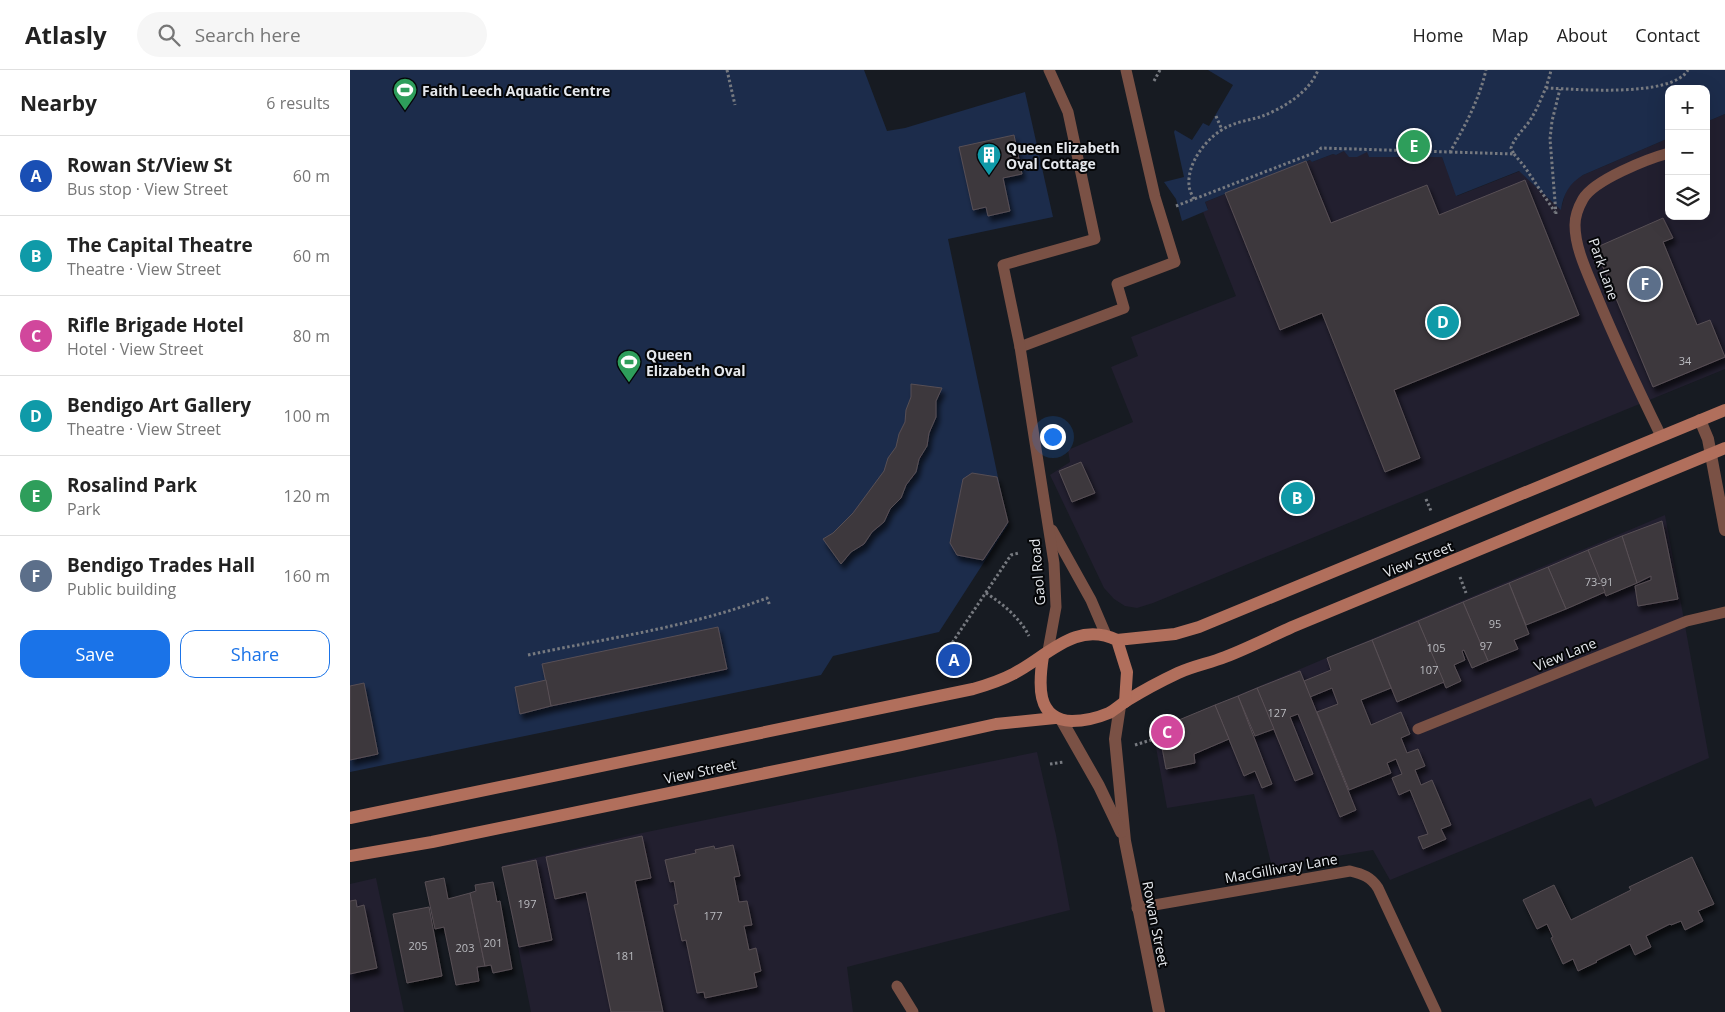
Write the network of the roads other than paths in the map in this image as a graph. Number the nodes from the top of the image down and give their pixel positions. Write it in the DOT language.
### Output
graph roads {
  1 [pos="1049,70"];
  2 [pos="1126,70"];
  3 [pos="1665,154"];
  4 [pos="1020,347"];
  5 [pos="1725,410"];
  6 [pos="1700,420"];
  7 [pos="1661,436"];
  8 [pos="1725,448"];
  9 [pos="1711,454"];
  10 [pos="1047,520"];
  11 [pos="1725,530"];
  12 [pos="1725,612"];
  13 [pos="1112,638"];
  14 [pos="1046,653"];
  15 [pos="1123,704"];
  16 [pos="1059,719"];
  17 [pos="1418,729"];
  18 [pos="350,818"];
  19 [pos="1125,841"];
  20 [pos="350,856"];
  21 [pos="1137,908"];
  22 [pos="897,986"];
  23 [pos="913,1012"];
  24 [pos="1159,1012"];
  25 [pos="1436,1012"];
  1 -- 4 [label="lane, Gaol Road"];
  2 -- 4 [label="lane"];
  3 -- 7 [label="lane, Park Lane"];
  4 -- 10 [label="lane, Gaol Road"];
  5 -- 6 [label="street, View Street"];
  6 -- 7 [label="street, View Street"];
  6 -- 9 [label="street"];
  7 -- 13 [label="street, View Street"];
  8 -- 9 [label="street, View Street"];
  9 -- 11 [label="street"];
  9 -- 15 [label="street, View Street"];
  10 -- 13 [label="lane, Gaol Road"];
  10 -- 14 [label="lane, Gaol Road"];
  12 -- 17 [label="lane, View Lane"];
  13 -- 14 [label="street"];
  13 -- 15 [label="street"];
  14 -- 16 [label="street"];
  14 -- 18 [label="street, View Street"];
  15 -- 16 [label="street"];
  15 -- 19 [label="street, Rowan Street"];
  16 -- 19 [label="street, Rowan Street"];
  16 -- 20 [label="street, View Street"];
  19 -- 21 [label="street, Rowan Street"];
  21 -- 24 [label="street, Rowan Street"];
  21 -- 25 [label="lane, MacGillivray Lane"];
  22 -- 23 [label="lane"];
}
